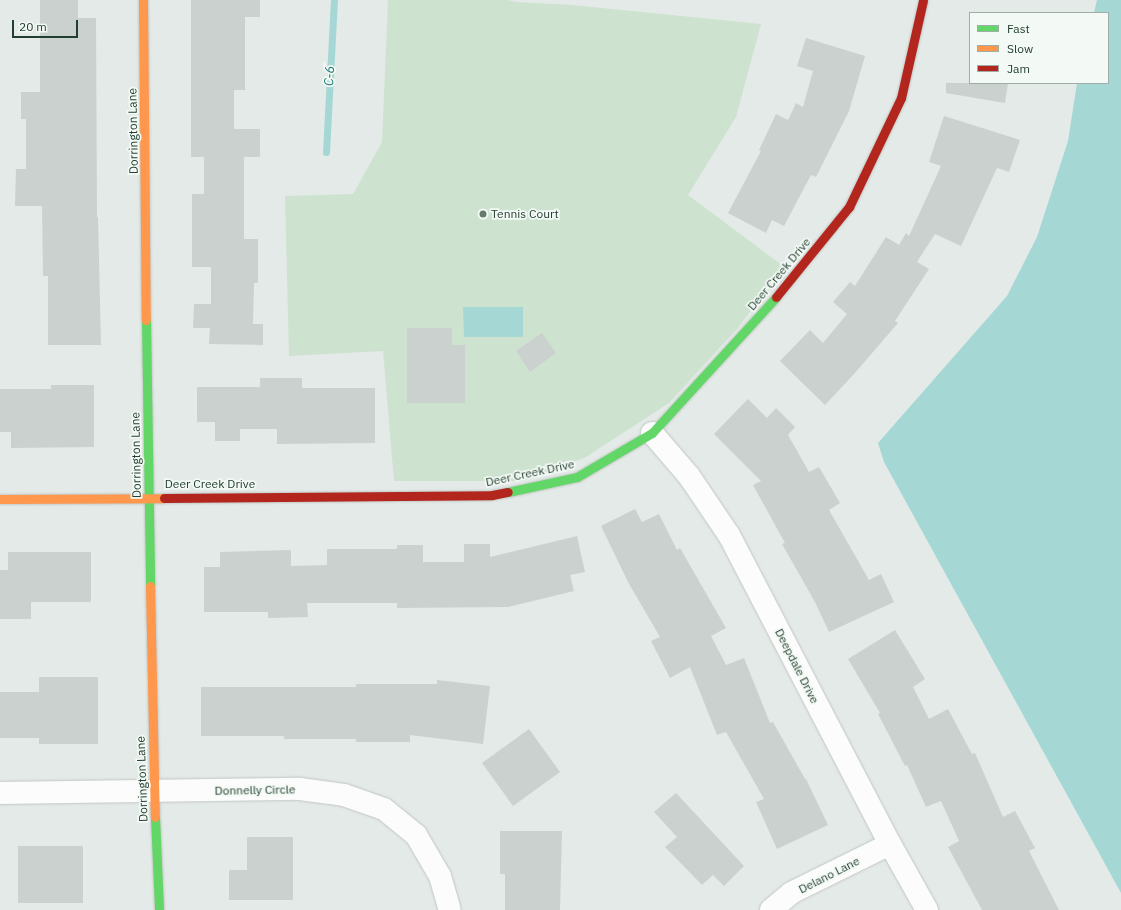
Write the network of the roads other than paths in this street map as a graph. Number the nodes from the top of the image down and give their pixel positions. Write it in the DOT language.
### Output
graph roads {
  1 [pos="143,0"];
  2 [pos="923,0"];
  3 [pos="652,433"];
  4 [pos="148,497"];
  5 [pos="0,499"];
  6 [pos="154,792"];
  7 [pos="0,793"];
  8 [pos="890,844"];
  9 [pos="159,910"];
  10 [pos="450,910"];
  11 [pos="771,910"];
  12 [pos="927,910"];
  1 -- 4 [label="street, Dorrington Lane"];
  2 -- 3 [label="street, Deer Creek Drive"];
  3 -- 4 [label="street, Deer Creek Drive"];
  3 -- 8 [label="street, Deepdale Drive"];
  4 -- 5 [label="street, Deer Creek Drive"];
  4 -- 6 [label="street, Dorrington Lane"];
  6 -- 7 [label="street, Donnelly Circle"];
  6 -- 9 [label="street, Dorrington Lane"];
  6 -- 10 [label="street, Donnelly Circle"];
  8 -- 11 [label="street, Delano Lane"];
  8 -- 12 [label="street, Deepdale Drive"];
}
